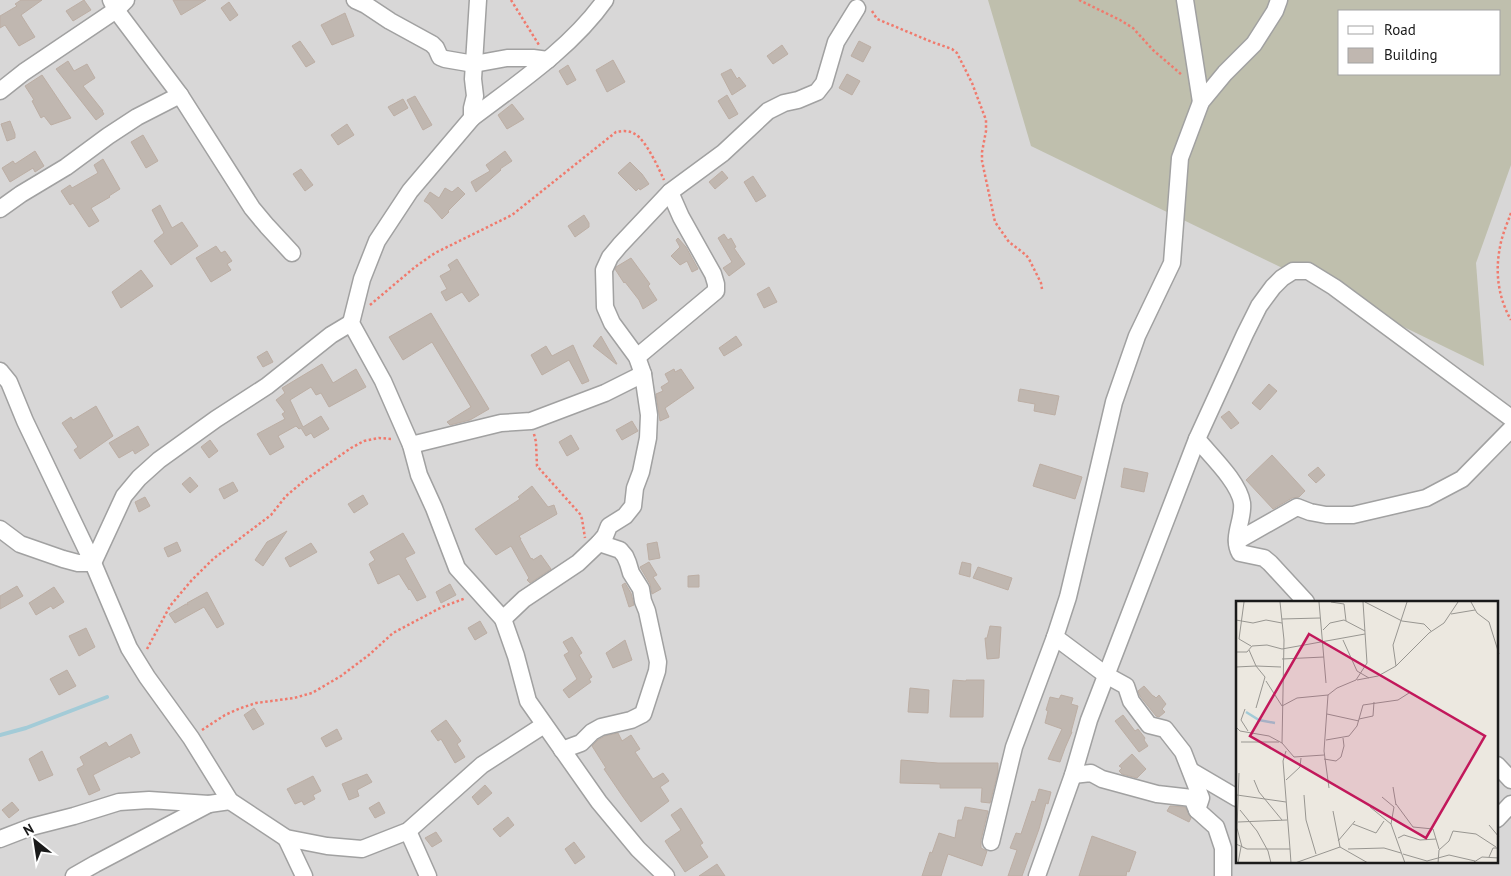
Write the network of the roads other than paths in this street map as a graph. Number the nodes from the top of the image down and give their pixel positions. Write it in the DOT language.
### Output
graph roads {
  1 [pos="355,0"];
  2 [pos="478,0"];
  3 [pos="605,0"];
  4 [pos="1185,0"];
  5 [pos="1279,0"];
  6 [pos="118,3"];
  7 [pos="864,9"];
  8 [pos="548,60"];
  9 [pos="474,64"];
  10 [pos="0,91"];
  11 [pos="180,95"];
  12 [pos="1201,102"];
  13 [pos="472,118"];
  14 [pos="670,192"];
  15 [pos="0,209"];
  16 [pos="292,253"];
  17 [pos="351,323"];
  18 [pos="637,357"];
  19 [pos="0,371"];
  20 [pos="643,374"];
  21 [pos="1511,418"];
  22 [pos="1511,429"];
  23 [pos="1197,439"];
  24 [pos="410,442"];
  25 [pos="0,529"];
  26 [pos="1237,541"];
  27 [pos="599,543"];
  28 [pos="93,563"];
  29 [pos="1305,601"];
  30 [pos="503,619"];
  31 [pos="1056,637"];
  32 [pos="1106,676"];
  33 [pos="544,725"];
  34 [pos="562,750"];
  35 [pos="1498,766"];
  36 [pos="1192,771"];
  37 [pos="1073,775"];
  38 [pos="1511,780"];
  39 [pos="1236,797"];
  40 [pos="230,801"];
  41 [pos="209,804"];
  42 [pos="1511,804"];
  43 [pos="1197,810"];
  44 [pos="1498,818"];
  45 [pos="408,831"];
  46 [pos="286,838"];
  47 [pos="0,839"];
  48 [pos="991,842"];
  49 [pos="74,876"];
  50 [pos="304,876"];
  51 [pos="428,876"];
  52 [pos="666,876"];
  53 [pos="1038,876"];
  54 [pos="1223,876"];
  1 -- 9 [label="street"];
  2 -- 9 [label="street"];
  3 -- 8 [label="street"];
  4 -- 12 [label="street"];
  5 -- 12 [label="street"];
  6 -- 10 [label="street"];
  6 -- 11 [label="street"];
  7 -- 14 [label="street"];
  8 -- 9 [label="street"];
  8 -- 13 [label="street"];
  9 -- 13 [label="street"];
  11 -- 15 [label="street"];
  11 -- 16 [label="street"];
  12 -- 31 [label="street"];
  13 -- 17 [label="street"];
  14 -- 18 [label="street"];
  14 -- 18 [label="street"];
  17 -- 24 [label="street"];
  17 -- 28 [label="street"];
  18 -- 20 [label="street"];
  19 -- 28 [label="street"];
  20 -- 24 [label="street"];
  20 -- 27 [label="street"];
  21 -- 23 [label="street"];
  22 -- 26 [label="street"];
  23 -- 26 [label="street"];
  23 -- 32 [label="street"];
  24 -- 30 [label="street"];
  25 -- 28 [label="street"];
  26 -- 29 [label="street"];
  27 -- 30 [label="street"];
  27 -- 34 [label="street"];
  28 -- 40 [label="street"];
  30 -- 33 [label="street"];
  31 -- 32 [label="street"];
  31 -- 48 [label="street"];
  32 -- 36 [label="street"];
  32 -- 37 [label="street"];
  33 -- 34 [label="street"];
  33 -- 45 [label="street"];
  34 -- 52 [label="street"];
  35 -- 38 [label="street"];
  36 -- 39 [label="street"];
  36 -- 43 [label="street"];
  37 -- 43 [label="street"];
  37 -- 53 [label="street"];
  40 -- 41 [label="street"];
  40 -- 46 [label="street"];
  41 -- 47 [label="street"];
  41 -- 49 [label="street"];
  42 -- 44 [label="street"];
  43 -- 54 [label="street"];
  45 -- 46 [label="street"];
  45 -- 51 [label="street"];
  46 -- 50 [label="street"];
}
